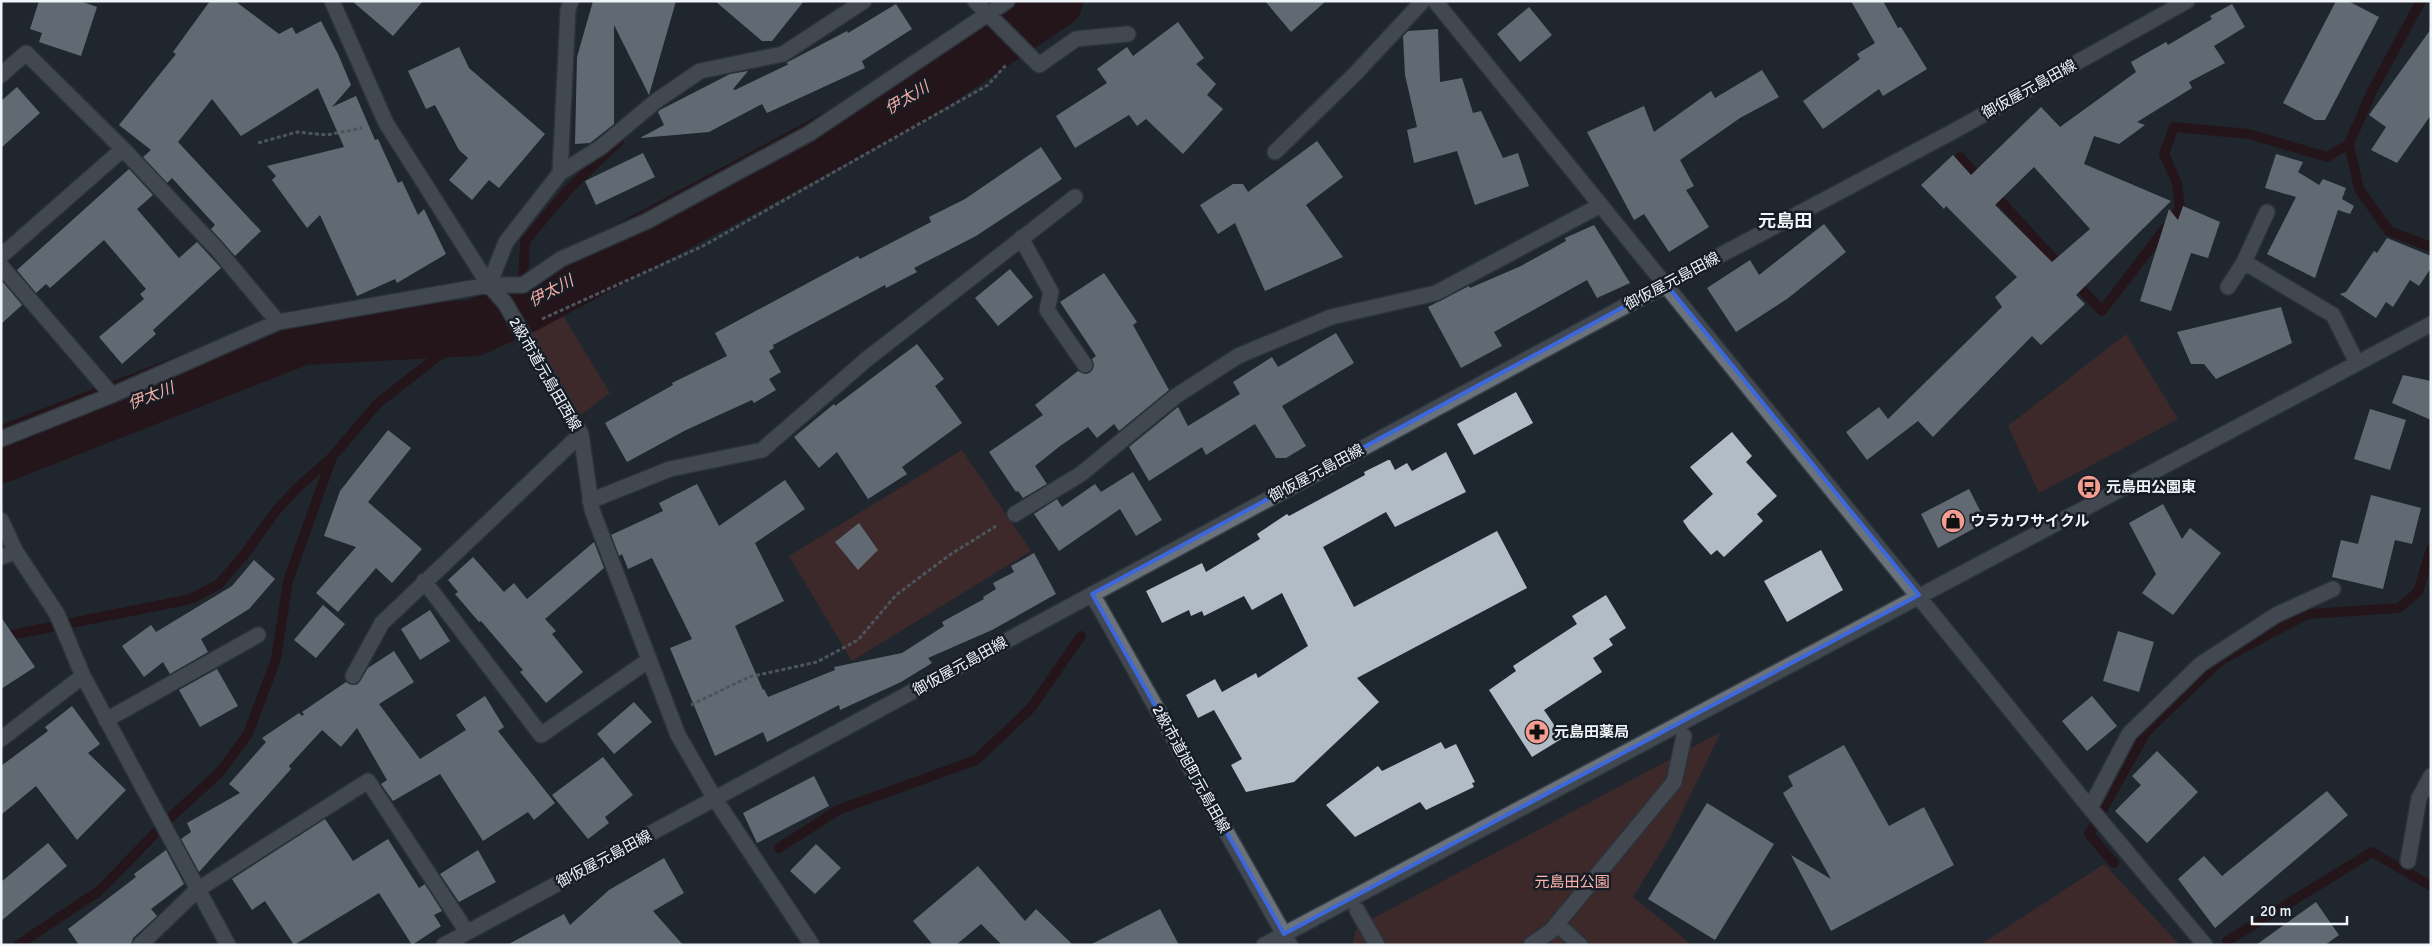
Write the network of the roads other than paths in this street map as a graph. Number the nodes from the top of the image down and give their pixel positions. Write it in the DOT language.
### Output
graph roads {
  1 [pos="332,1"];
  2 [pos="571,1"];
  3 [pos="864,1"];
  4 [pos="975,1"];
  5 [pos="1007,1"];
  6 [pos="1423,1"];
  7 [pos="1436,1"];
  8 [pos="2187,1"];
  9 [pos="989,14"];
  10 [pos="1128,34"];
  11 [pos="1,75"];
  12 [pos="122,149"];
  13 [pos="1275,152"];
  14 [pos="560,174"];
  15 [pos="1074,198"];
  16 [pos="1601,205"];
  17 [pos="2267,212"];
  18 [pos="1020,238"];
  19 [pos="1,256"];
  20 [pos="2244,262"];
  21 [pos="1,266"];
  22 [pos="1666,284"];
  23 [pos="489,285"];
  24 [pos="2228,287"];
  25 [pos="278,322"];
  26 [pos="2431,324"];
  27 [pos="2356,363"];
  28 [pos="1085,365"];
  29 [pos="112,395"];
  30 [pos="581,434"];
  31 [pos="1,439"];
  32 [pos="590,501"];
  33 [pos="1016,514"];
  34 [pos="1,520"];
  35 [pos="16,552"];
  36 [pos="1,557"];
  37 [pos="424,580"];
  38 [pos="2334,589"];
  39 [pos="1092,594"];
  40 [pos="1918,595"];
  41 [pos="258,635"];
  42 [pos="649,660"];
  43 [pos="83,676"];
  44 [pos="353,676"];
  45 [pos="106,720"];
  46 [pos="1684,736"];
  47 [pos="1,739"];
  48 [pos="2431,776"];
  49 [pos="716,799"];
  50 [pos="2090,808"];
  51 [pos="2408,861"];
  52 [pos="197,890"];
  53 [pos="1357,910"];
  54 [pos="1557,924"];
  55 [pos="467,932"];
  56 [pos="1287,939"];
  57 [pos="140,945"];
  58 [pos="228,945"];
  59 [pos="444,945"];
  60 [pos="812,945"];
  61 [pos="1264,945"];
  62 [pos="1377,945"];
  63 [pos="1531,945"];
  64 [pos="1580,945"];
  65 [pos="2204,945"];
  1 -- 23 [label="street, 2級市道元島田西線"];
  2 -- 14 [label="street"];
  3 -- 14 [label="street"];
  4 -- 9 [label="street"];
  5 -- 9 [label="street"];
  6 -- 13 [label="street"];
  7 -- 16 [label="street"];
  8 -- 22 [label="street, 御仮屋元島田線"];
  9 -- 10 [label="street"];
  9 -- 23 [label="street"];
  11 -- 12 [label="street"];
  12 -- 19 [label="street"];
  12 -- 25 [label="street"];
  14 -- 23 [label="street"];
  15 -- 18 [label="street"];
  16 -- 22 [label="street"];
  16 -- 33 [label="street"];
  17 -- 20 [label="street"];
  18 -- 28 [label="street"];
  18 -- 32 [label="street"];
  20 -- 24 [label="street"];
  20 -- 27 [label="street"];
  21 -- 29 [label="street"];
  22 -- 39 [label="street, 御仮屋元島田線"];
  22 -- 40 [label="street"];
  23 -- 25 [label="street"];
  23 -- 30 [label="street, 2級市道元島田西線"];
  25 -- 29 [label="street"];
  26 -- 27 [label="street"];
  27 -- 40 [label="street"];
  29 -- 31 [label="street"];
  30 -- 32 [label="street, 2級市道元島田西線"];
  30 -- 37 [label="street"];
  32 -- 42 [label="street, 2級市道元島田西線"];
  34 -- 35 [label="street"];
  35 -- 36 [label="street"];
  35 -- 43 [label="street"];
  37 -- 42 [label="street"];
  37 -- 44 [label="street"];
  38 -- 50 [label="street"];
  39 -- 49 [label="street, 御仮屋元島田線"];
  39 -- 56 [label="street, 2級市道旭町元島田線"];
  40 -- 50 [label="street"];
  40 -- 56 [label="street"];
  41 -- 45 [label="street"];
  42 -- 49 [label="street, 2級市道元島田西線"];
  43 -- 45 [label="street"];
  43 -- 47 [label="street"];
  45 -- 52 [label="street"];
  46 -- 54 [label="street"];
  48 -- 51 [label="street"];
  49 -- 55 [label="street, 御仮屋元島田線"];
  49 -- 60 [label="street, 2級市道元島田西線"];
  50 -- 65 [label="street"];
  52 -- 55 [label="street"];
  52 -- 57 [label="street"];
  52 -- 58 [label="street"];
  53 -- 62 [label="street"];
  54 -- 63 [label="street"];
  54 -- 64 [label="street"];
  55 -- 59 [label="street, 御仮屋元島田線"];
  56 -- 61 [label="street"];
}
